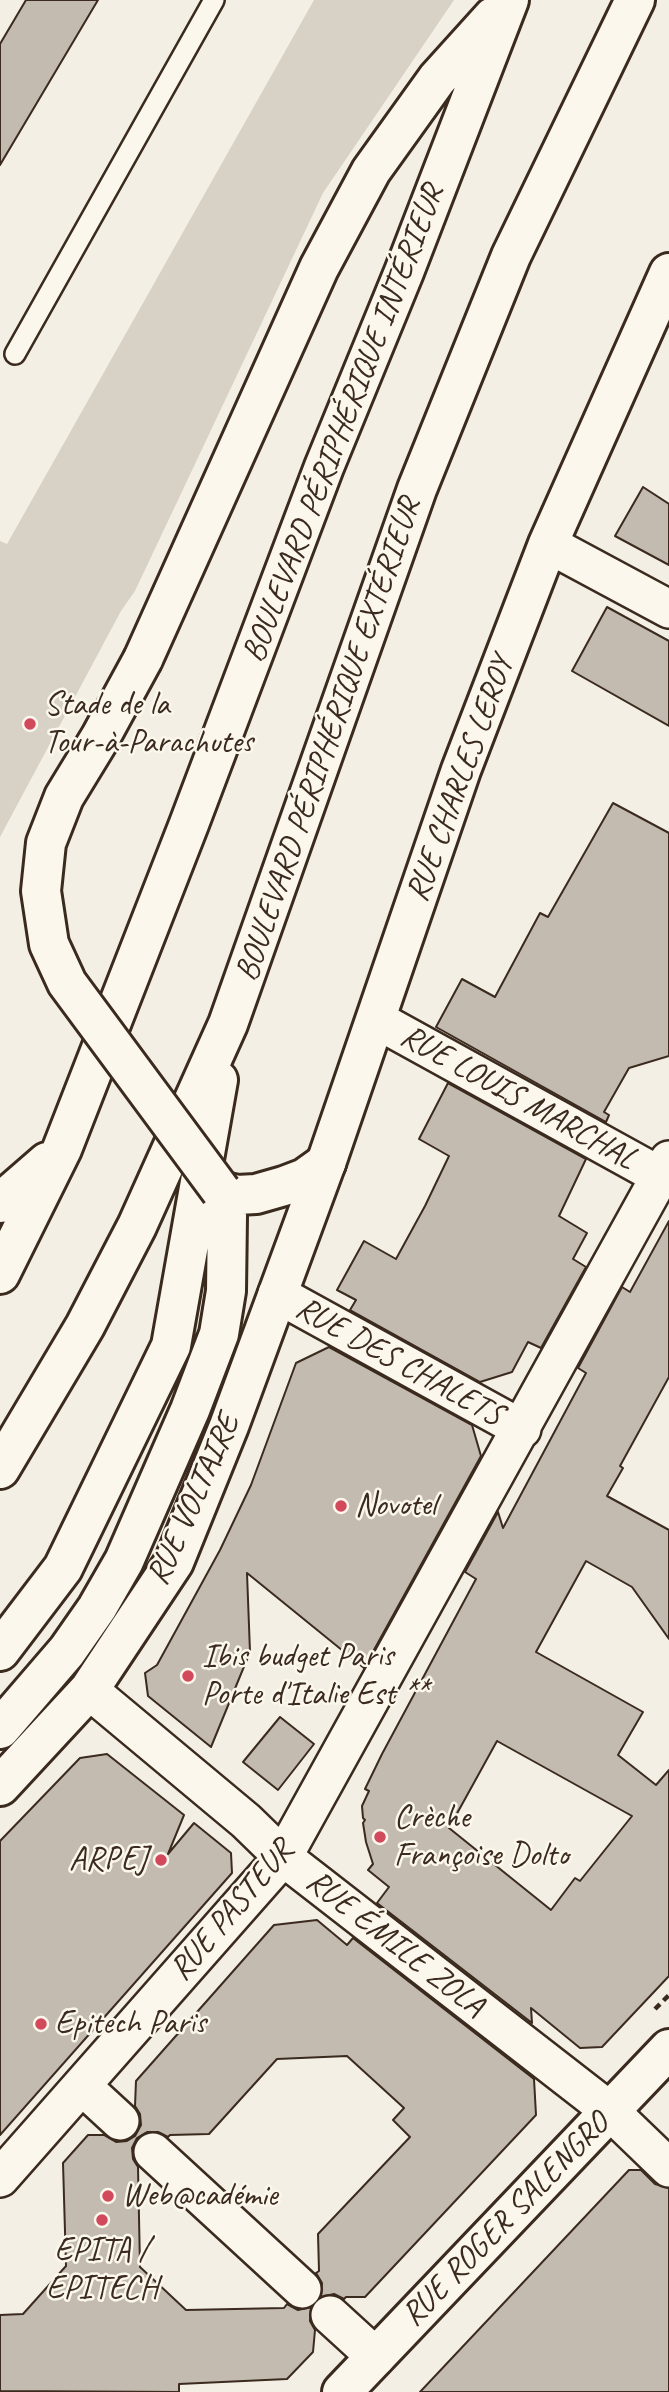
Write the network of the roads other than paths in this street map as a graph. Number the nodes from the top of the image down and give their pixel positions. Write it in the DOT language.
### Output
graph roads {
  1 [pos="214,0"];
  2 [pos="509,0"];
  3 [pos="635,0"];
  4 [pos="669,274"];
  5 [pos="15,354"];
  6 [pos="548,544"];
  7 [pos="669,609"];
  8 [pos="377,1020"];
  9 [pos="229,1024"];
  10 [pos="62,1149"];
  11 [pos="326,1163"];
  12 [pos="664,1168"];
  13 [pos="221,1191"];
  14 [pos="0,1203"];
  15 [pos="0,1274"];
  16 [pos="277,1294"];
  17 [pos="522,1429"];
  18 [pos="0,1469"];
  19 [pos="0,1651"];
  20 [pos="89,1690"];
  21 [pos="0,1729"];
  22 [pos="0,1786"];
  23 [pos="283,1857"];
  24 [pos="669,2049"];
  25 [pos="82,2086"];
  26 [pos="610,2111"];
  27 [pos="120,2121"];
  28 [pos="153,2152"];
  29 [pos="669,2168"];
  30 [pos="0,2178"];
  31 [pos="302,2289"];
  32 [pos="330,2315"];
  33 [pos="376,2357"];
  34 [pos="342,2392"];
  1 -- 5 [label="lane"];
  2 -- 10 [label="main road, BOULEVARD PÉRIPHÉRIQUE INTÉRIEUR"];
  2 -- 13 [label="main road, bridge"];
  3 -- 9 [label="main road, BOULEVARD PÉRIPHÉRIQUE EXTÉRIEUR"];
  4 -- 6 [label="main road, RUE CHARLES LEROY"];
  6 -- 7 [label="street"];
  6 -- 8 [label="main road, RUE CHARLES LEROY"];
  8 -- 11 [label="main road, RUE CHARLES LEROY"];
  8 -- 12 [label="street, RUE LOUIS MARCHAL"];
  9 -- 18 [label="main road, BOULEVARD PÉRIPHÉRIQUE EXTÉRIEUR"];
  9 -- 19 [label="main road"];
  10 -- 14 [label="main road"];
  10 -- 15 [label="main road, BOULEVARD PÉRIPHÉRIQUE INTÉRIEUR"];
  11 -- 13 [label="main road"];
  11 -- 16 [label="main road, RUE CHARLES LEROY"];
  12 -- 17 [label="street, RUE PASTEUR"];
  13 -- 21 [label="main road"];
  16 -- 17 [label="street, RUE DES CHALETS"];
  16 -- 20 [label="main road, RUE VOLTAIRE"];
  17 -- 23 [label="street, RUE PASTEUR"];
  20 -- 22 [label="main road, RUE VOLTAIRE"];
  20 -- 23 [label="street, RUE ÉMILE ZOLA"];
  23 -- 25 [label="street, RUE PASTEUR"];
  23 -- 26 [label="street, RUE ÉMILE ZOLA"];
  24 -- 26 [label="main road, RUE ROGER SALENGRO"];
  25 -- 27 [label="street"];
  25 -- 30 [label="street, RUE PASTEUR"];
  26 -- 29 [label="street, RUE ÉMILE ZOLA"];
  26 -- 33 [label="main road, RUE ROGER SALENGRO"];
  28 -- 31 [label="street"];
  32 -- 33 [label="street"];
  33 -- 34 [label="main road, RUE ROGER SALENGRO"];
}
